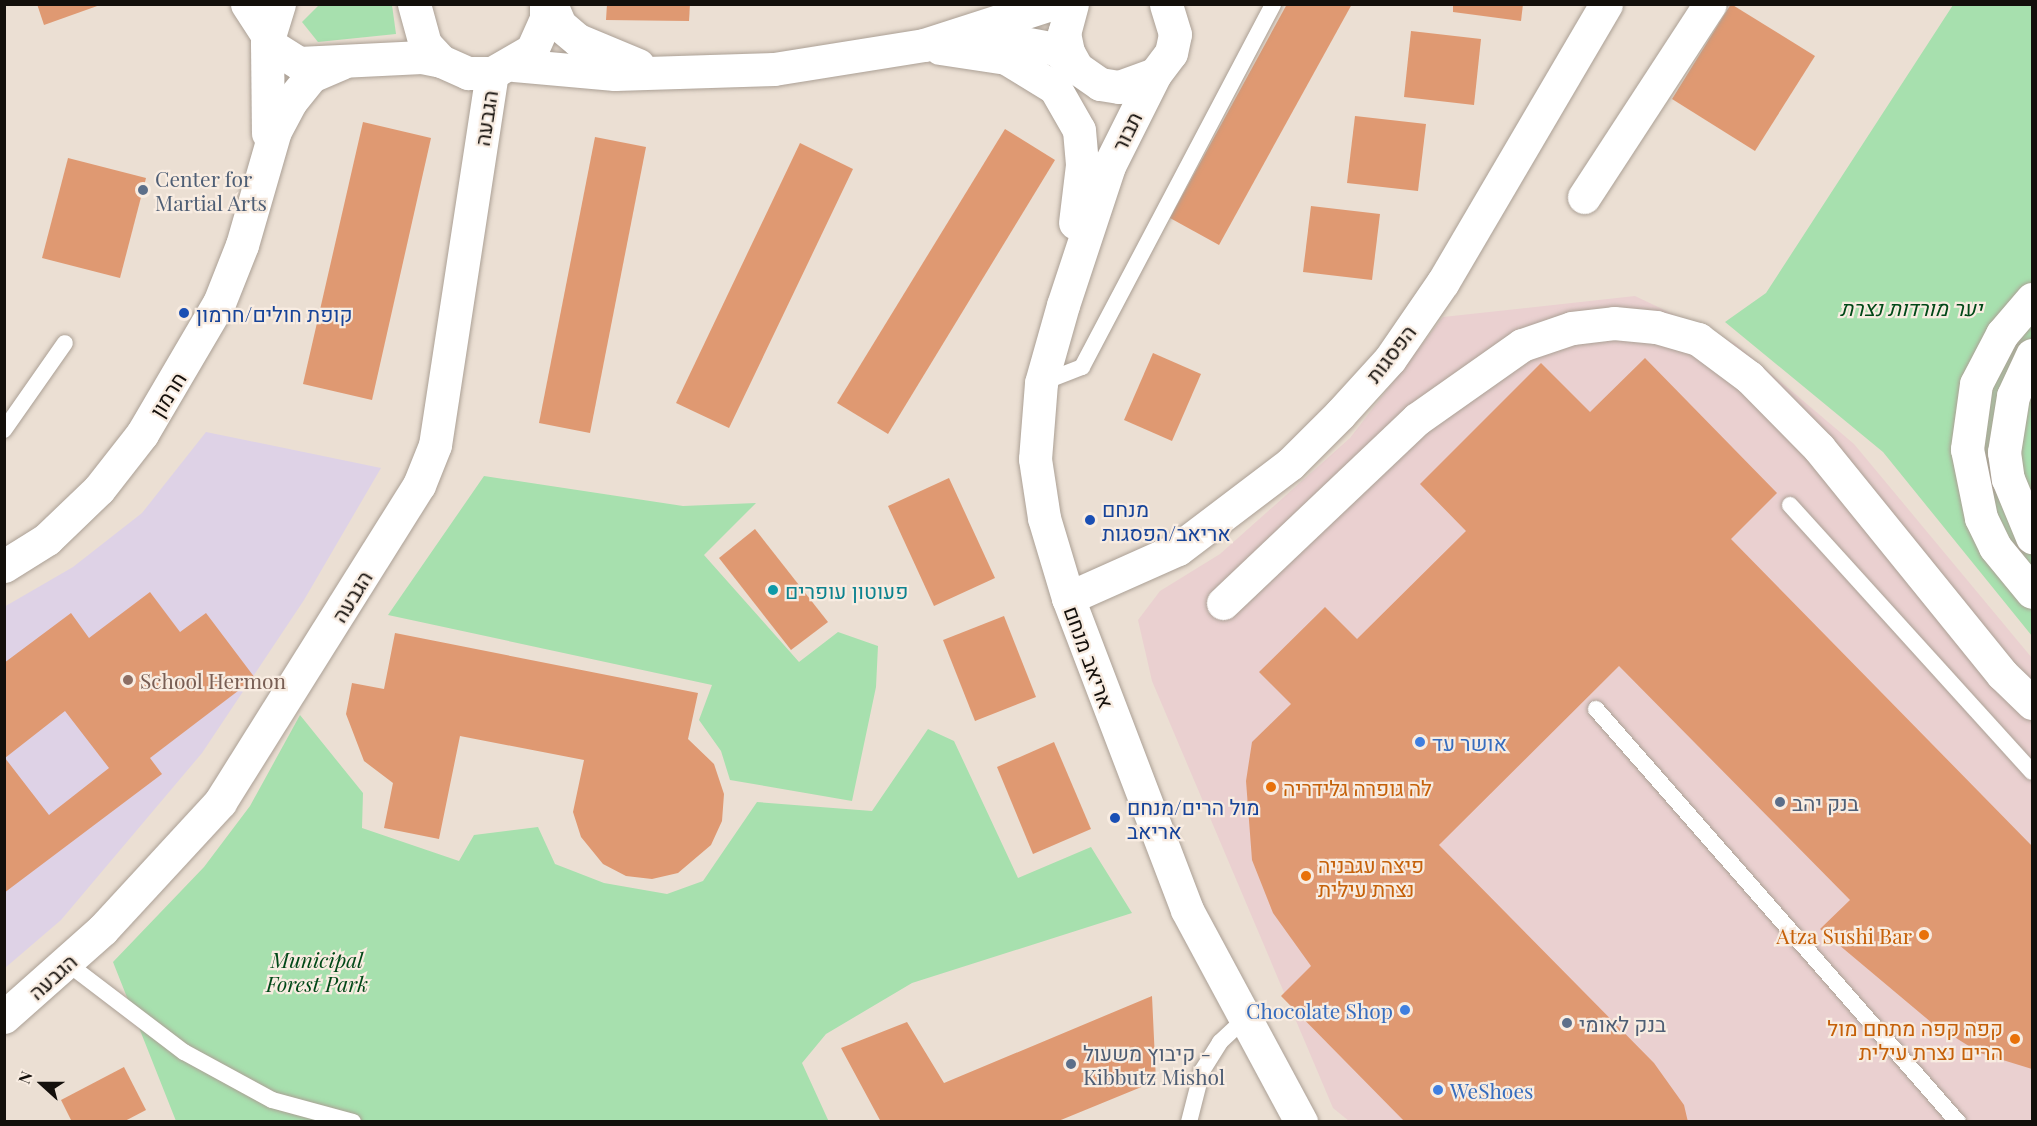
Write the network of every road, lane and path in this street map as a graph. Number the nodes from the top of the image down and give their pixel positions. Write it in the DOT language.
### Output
graph roads {
  1 [pos="247,4"];
  2 [pos="279,4"];
  3 [pos="414,4"];
  4 [pos="549,4"];
  5 [pos="1051,4"];
  6 [pos="1072,4"];
  7 [pos="1166,4"];
  8 [pos="1191,4"];
  9 [pos="1273,4"];
  10 [pos="1606,4"];
  11 [pos="1710,4"];
  12 [pos="969,34"];
  13 [pos="267,39"];
  14 [pos="924,45"];
  15 [pos="1173,45"];
  16 [pos="441,61"];
  17 [pos="341,63"];
  18 [pos="502,69"];
  19 [pos="659,72"];
  20 [pos="1083,72"];
  21 [pos="1155,74"];
  22 [pos="1109,166"];
  23 [pos="262,176"];
  24 [pos="1584,197"];
  25 [pos="1065,296"];
  26 [pos="2032,299"];
  27 [pos="65,343"];
  28 [pos="2032,355"];
  29 [pos="1041,383"];
  30 [pos="4,430"];
  31 [pos="1790,505"];
  32 [pos="2032,537"];
  33 [pos="4,566"];
  34 [pos="2032,592"];
  35 [pos="1068,598"];
  36 [pos="1223,603"];
  37 [pos="2032,703"];
  38 [pos="1596,709"];
  39 [pos="2032,772"];
  40 [pos="67,963"];
  41 [pos="4,1017"];
  42 [pos="1247,1017"];
  43 [pos="353,1122"];
  44 [pos="1189,1122"];
  45 [pos="1301,1122"];
  46 [pos="1958,1122"];
  1 -- 13 [label="street"];
  2 -- 13 [label="street"];
  3 -- 16 [label="street"];
  4 -- 18 [label="street"];
  4 -- 19 [label="street"];
  5 -- 12 [label="street"];
  6 -- 20 [label="street"];
  7 -- 15 [label="street"];
  8 -- 15 [label="street"];
  9 -- 29 [label="lane"];
  10 -- 35 [label="street, הפסגות"];
  11 -- 24 [label="street"];
  12 -- 14 [label="street"];
  12 -- 20 [label="street"];
  13 -- 17 [label="street"];
  13 -- 23 [label="street, חרמון"];
  14 -- 19 [label="street"];
  14 -- 25 [label="street"];
  15 -- 21 [label="street, תבור"];
  16 -- 17 [label="street"];
  16 -- 18 [label="street"];
  17 -- 23 [label="street, חרמון"];
  18 -- 19 [label="street"];
  18 -- 40 [label="street, הגבעה"];
  20 -- 21 [label="street"];
  20 -- 22 [label="street, תבור"];
  21 -- 22 [label="street, תבור"];
  22 -- 25 [label="street, אריאב מנחם"];
  23 -- 33 [label="street, חרמון"];
  25 -- 29 [label="street, אריאב מנחם"];
  26 -- 34 [label="street"];
  27 -- 30 [label="lane"];
  28 -- 32 [label="street"];
  29 -- 35 [label="street, אריאב מנחם"];
  31 -- 39 [label="lane"];
  35 -- 42 [label="street, אריאב מנחם"];
  36 -- 37 [label="street"];
  38 -- 46 [label="lane"];
  40 -- 41 [label="street, הגבעה"];
  40 -- 43 [label="lane"];
  42 -- 44 [label="lane"];
  42 -- 45 [label="street, אריאב מנחם"];
}
